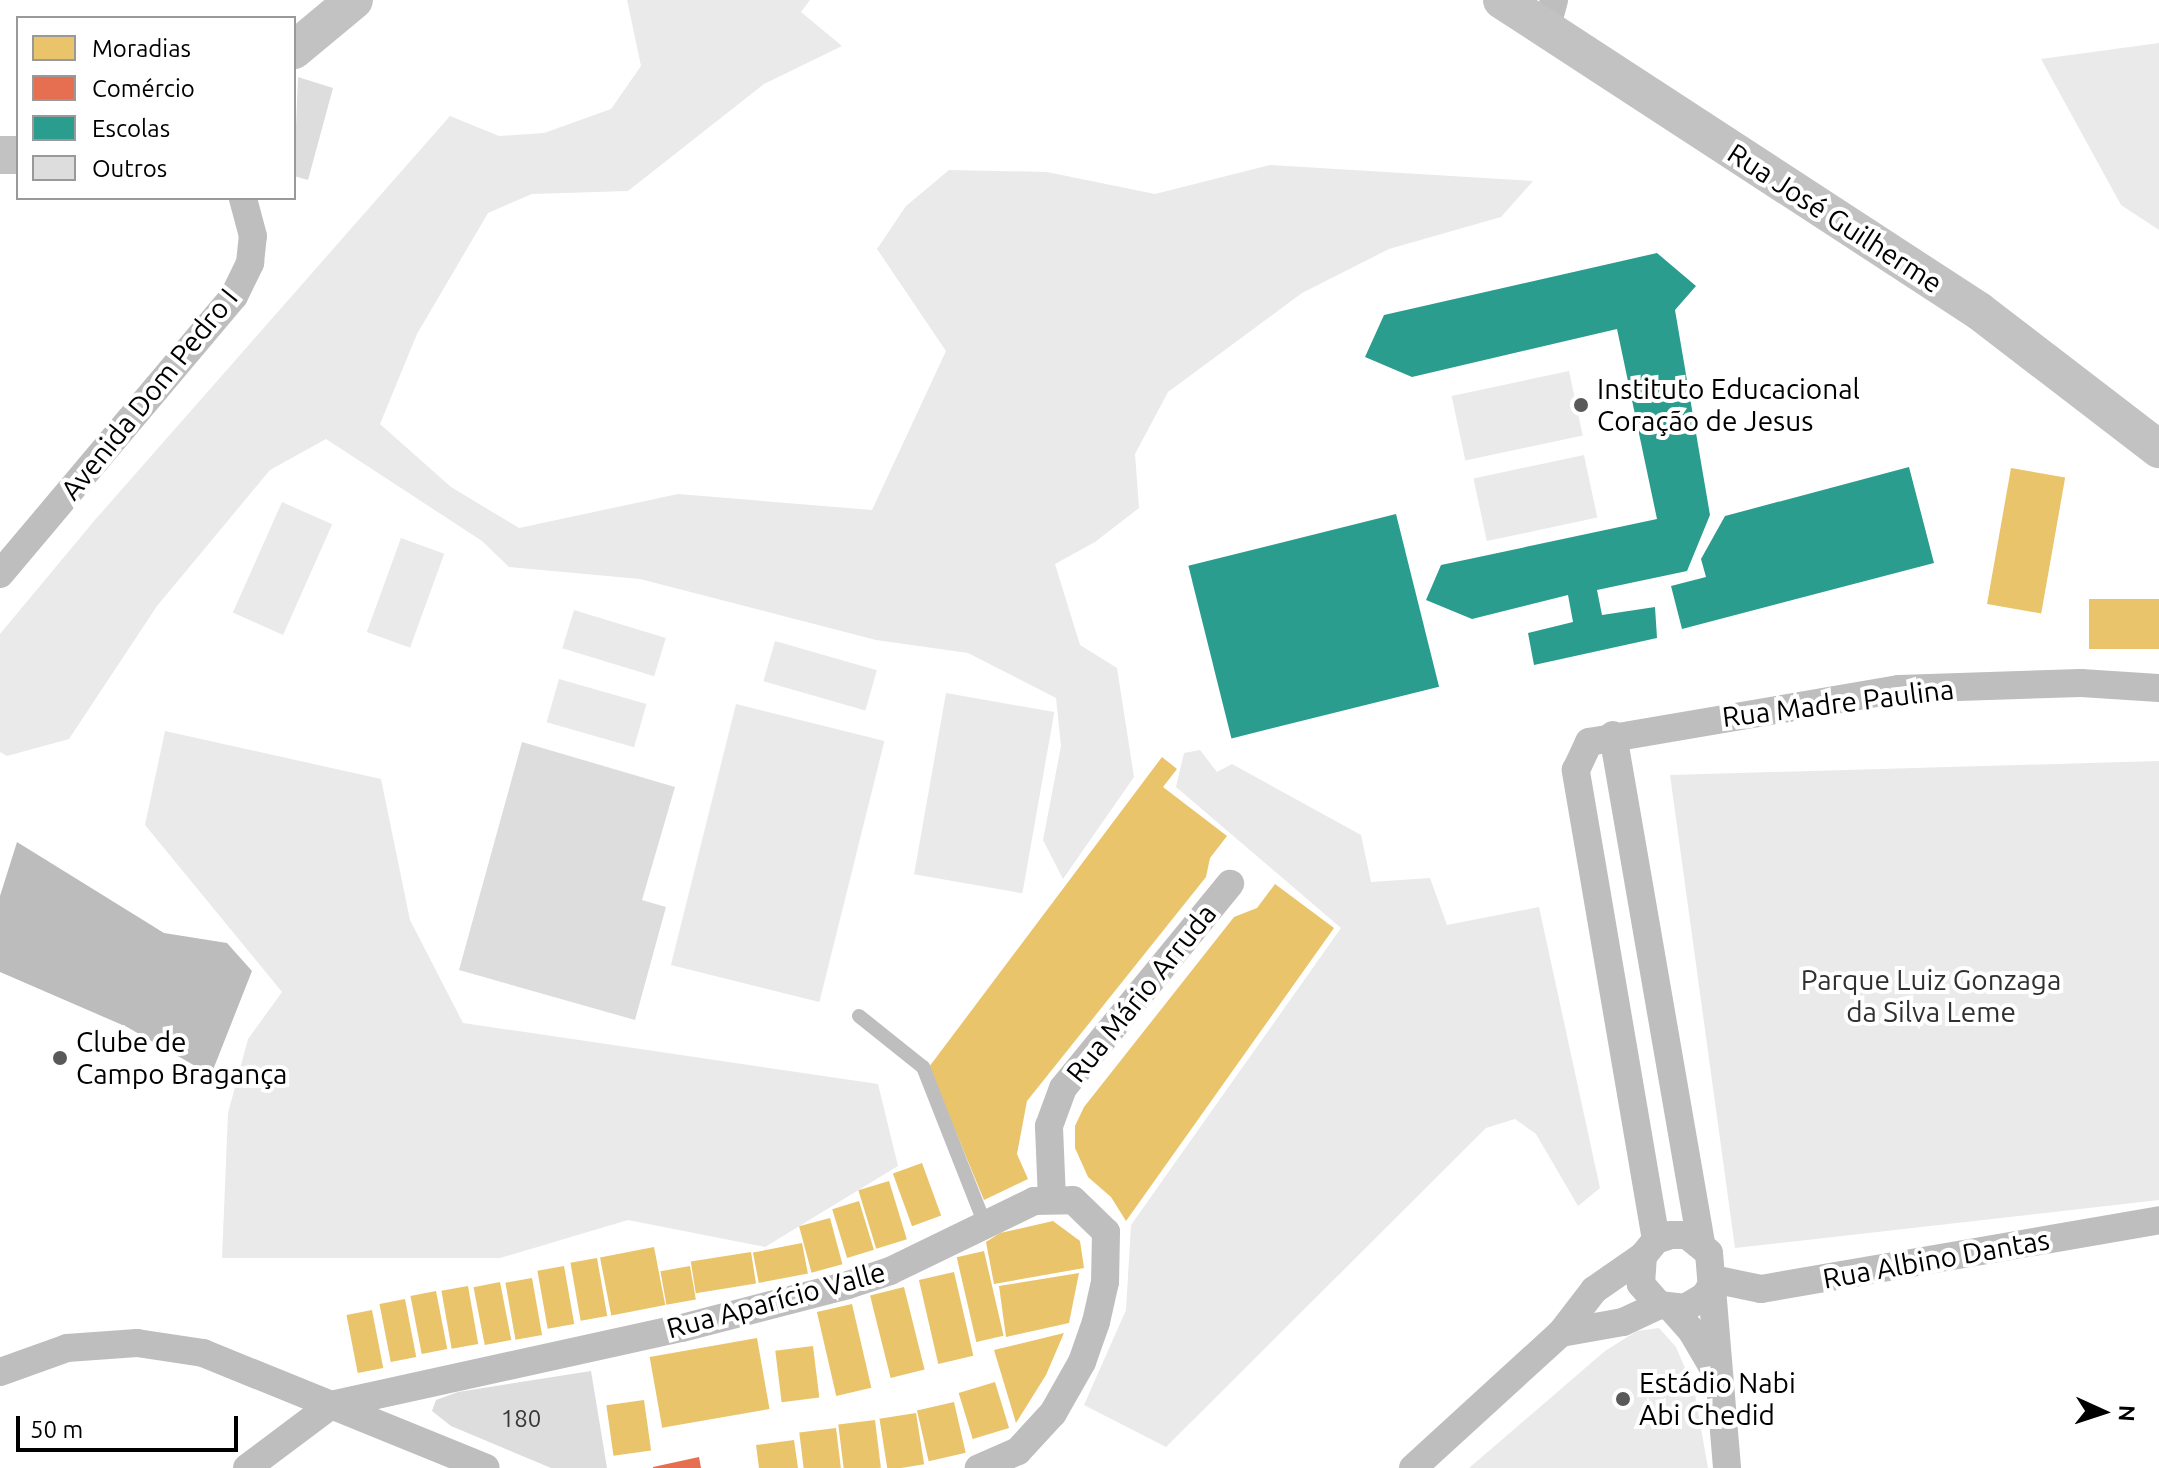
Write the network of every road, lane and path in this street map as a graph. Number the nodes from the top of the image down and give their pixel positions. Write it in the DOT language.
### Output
graph roads {
  1 [pos="354,0"];
  2 [pos="1502,0"];
  3 [pos="1550,15"];
  4 [pos="296,48"];
  5 [pos="244,200"];
  6 [pos="2159,449"];
  7 [pos="0,574"];
  8 [pos="2159,688"];
  9 [pos="1613,735"];
  10 [pos="1230,884"];
  11 [pos="859,1016"];
  12 [pos="1052,1199"];
  13 [pos="2159,1220"];
  14 [pos="984,1222"];
  15 [pos="1701,1243"];
  16 [pos="1649,1248"];
  17 [pos="1712,1282"];
  18 [pos="1666,1307"];
  19 [pos="1561,1333"];
  20 [pos="0,1372"];
  21 [pos="1717,1377"];
  22 [pos="331,1405"];
  23 [pos="247,1468"];
  24 [pos="486,1468"];
  25 [pos="979,1468"];
  26 [pos="1413,1468"];
  27 [pos="1727,1468"];
  1 -- 4 [label="street"];
  2 -- 3 [label="street, Rua José Guilherme"];
  3 -- 6 [label="street, Rua José Guilherme"];
  5 -- 7 [label="street, Avenida Dom Pedro I"];
  8 -- 9 [label="street, Rua Madre Paulina"];
  9 -- 15 [label="street"];
  9 -- 16 [label="street, Rua Madre Paulina"];
  10 -- 12 [label="street, Rua Mário Arruda"];
  11 -- 14 [label="lane"];
  12 -- 14 [label="street, Rua Aparício Valle"];
  12 -- 25 [label="street"];
  13 -- 17 [label="street, Rua Albino Dantas"];
  14 -- 22 [label="street, Rua Aparício Valle"];
  15 -- 16 [label="street"];
  15 -- 17 [label="street"];
  16 -- 18 [label="street"];
  16 -- 19 [label="street"];
  17 -- 18 [label="street"];
  17 -- 21 [label="street"];
  18 -- 19 [label="street"];
  18 -- 21 [label="street"];
  19 -- 26 [label="street"];
  20 -- 22 [label="street"];
  21 -- 27 [label="street"];
  22 -- 23 [label="street"];
  22 -- 24 [label="street"];
}
